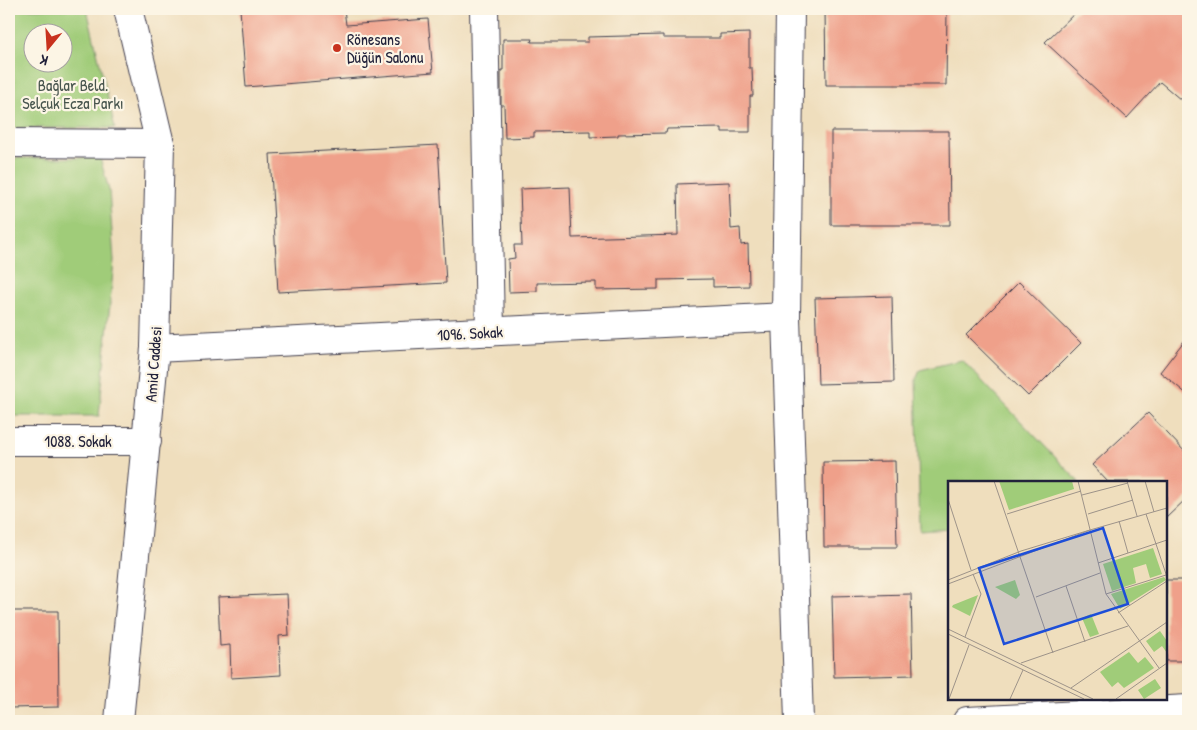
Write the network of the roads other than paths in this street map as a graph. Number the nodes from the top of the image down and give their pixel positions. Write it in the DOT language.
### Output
graph roads {
  1 [pos="128,9"];
  2 [pos="484,9"];
  3 [pos="790,9"];
  4 [pos="9,143"];
  5 [pos="160,144"];
  6 [pos="786,317"];
  7 [pos="490,332"];
  8 [pos="155,348"];
  9 [pos="9,441"];
  10 [pos="147,441"];
  11 [pos="1188,709"];
  12 [pos="119,721"];
  13 [pos="800,721"];
  14 [pos="967,721"];
  1 -- 5 [label="street, Amid Caddesi"];
  2 -- 7 [label="street"];
  3 -- 6 [label="street"];
  4 -- 5 [label="street"];
  5 -- 8 [label="street, Amid Caddesi"];
  6 -- 7 [label="street, 1096. Sokak"];
  6 -- 13 [label="street"];
  7 -- 8 [label="street, 1096. Sokak"];
  8 -- 10 [label="street, Amid Caddesi"];
  9 -- 10 [label="street, 1088. Sokak"];
  10 -- 12 [label="street, Amid Caddesi"];
  11 -- 14 [label="street"];
}
